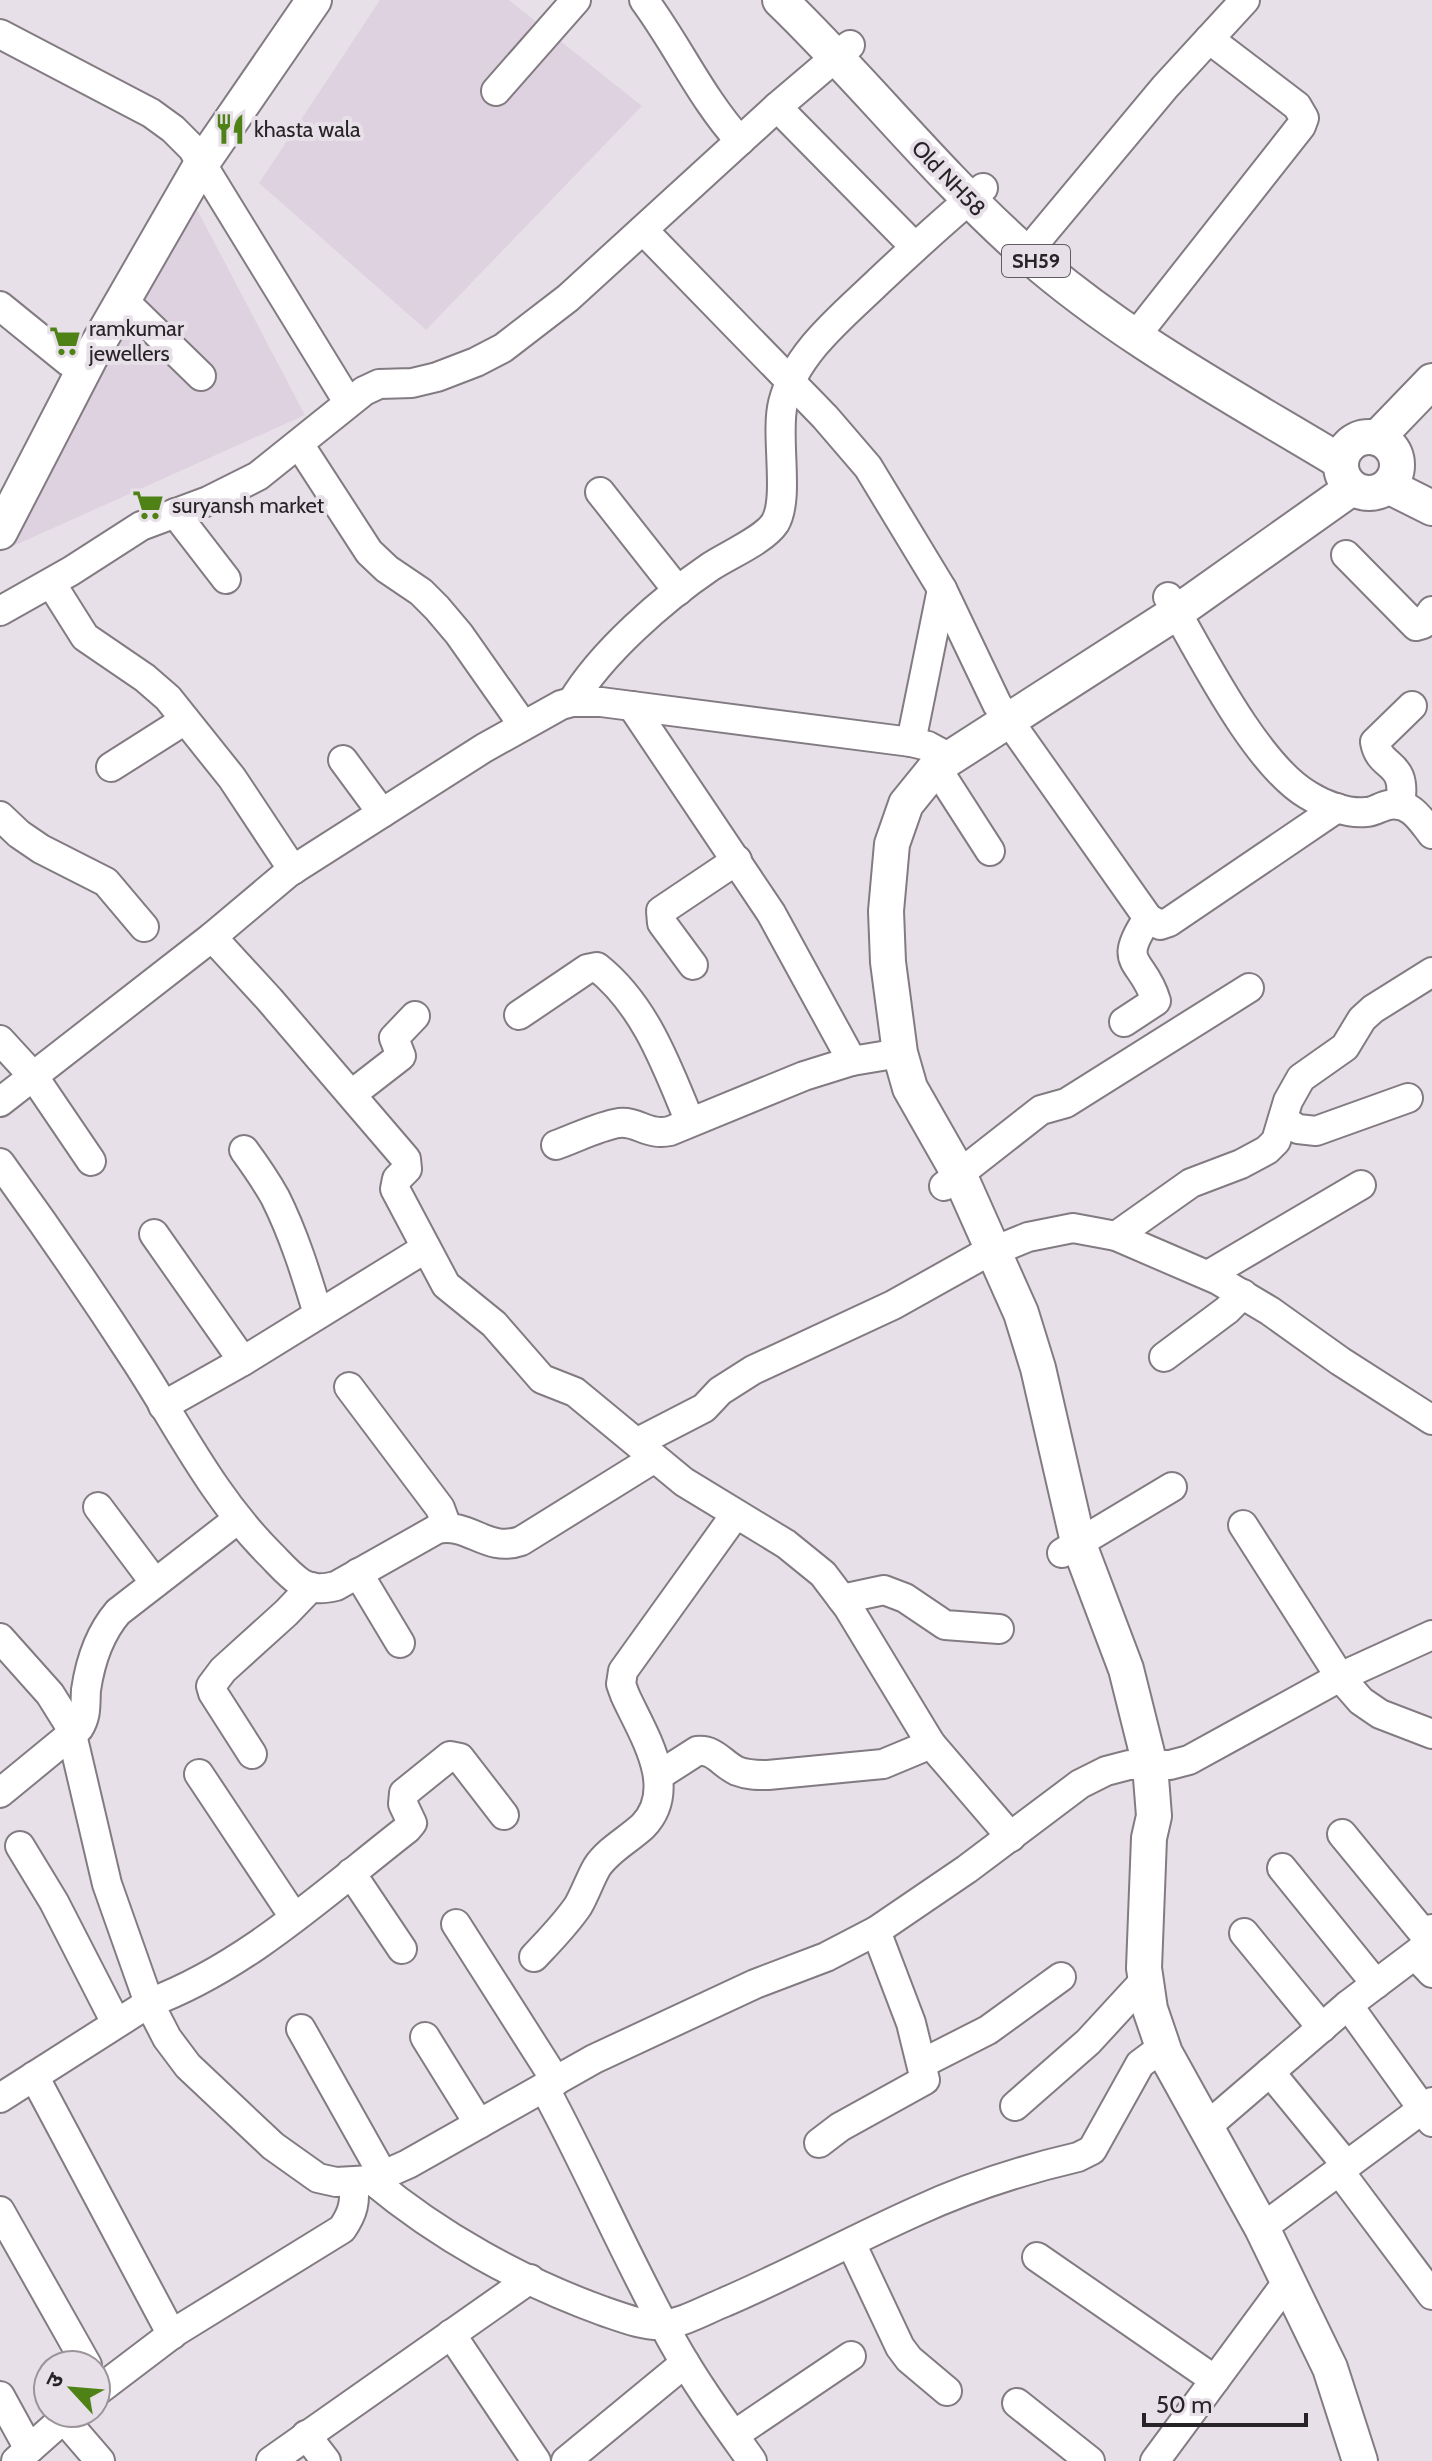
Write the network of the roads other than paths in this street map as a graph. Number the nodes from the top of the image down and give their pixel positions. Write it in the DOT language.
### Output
graph roads {
  1 [pos="292,0"];
  2 [pos="314,0"];
  3 [pos="576,0"];
  4 [pos="644,0"];
  5 [pos="780,0"];
  6 [pos="806,0"];
  7 [pos="1245,0"];
  8 [pos="0,34"];
  9 [pos="1209,39"];
  10 [pos="843,50"];
  11 [pos="496,91"];
  12 [pos="777,107"];
  13 [pos="740,141"];
  14 [pos="197,155"];
  15 [pos="976,194"];
  16 [pos="643,230"];
  17 [pos="1039,238"];
  18 [pos="915,247"];
  19 [pos="123,300"];
  20 [pos="0,306"];
  21 [pos="1140,329"];
  22 [pos="69,362"];
  23 [pos="201,376"];
  24 [pos="1432,381"];
  25 [pos="790,382"];
  26 [pos="348,402"];
  27 [pos="1432,408"];
  28 [pos="299,444"];
  29 [pos="1367,464"];
  30 [pos="1432,487"];
  31 [pos="600,492"];
  32 [pos="0,493"];
  33 [pos="1432,508"];
  34 [pos="175,513"];
  35 [pos="0,532"];
  36 [pos="1346,555"];
  37 [pos="226,579"];
  38 [pos="51,583"];
  39 [pos="942,589"];
  40 [pos="678,591"];
  41 [pos="1172,605"];
  42 [pos="0,611"];
  43 [pos="1432,611"];
  44 [pos="572,702"];
  45 [pos="632,706"];
  46 [pos="1412,706"];
  47 [pos="1003,712"];
  48 [pos="185,720"];
  49 [pos="523,725"];
  50 [pos="931,753"];
  51 [pos="343,760"];
  52 [pos="111,767"];
  53 [pos="1400,805"];
  54 [pos="1337,808"];
  55 [pos="382,813"];
  56 [pos="0,816"];
  57 [pos="1432,834"];
  58 [pos="990,851"];
  59 [pos="737,860"];
  60 [pos="293,870"];
  61 [pos="1148,918"];
  62 [pos="144,927"];
  63 [pos="212,937"];
  64 [pos="693,965"];
  65 [pos="1432,972"];
  66 [pos="1249,988"];
  67 [pos="519,1015"];
  68 [pos="415,1016"];
  69 [pos="1124,1022"];
  70 [pos="0,1040"];
  71 [pos="892,1054"];
  72 [pos="852,1061"];
  73 [pos="34,1077"];
  74 [pos="352,1094"];
  75 [pos="1408,1098"];
  76 [pos="0,1102"];
  77 [pos="1283,1120"];
  78 [pos="690,1122"];
  79 [pos="556,1145"];
  80 [pos="244,1150"];
  81 [pos="91,1161"];
  82 [pos="0,1163"];
  83 [pos="952,1180"];
  84 [pos="1361,1185"];
  85 [pos="154,1234"];
  86 [pos="1116,1236"];
  87 [pos="426,1248"];
  88 [pos="986,1254"];
  89 [pos="1208,1275"];
  90 [pos="1243,1294"];
  91 [pos="318,1314"];
  92 [pos="1164,1357"];
  93 [pos="243,1361"];
  94 [pos="349,1387"];
  95 [pos="163,1406"];
  96 [pos="1432,1420"];
  97 [pos="645,1450"];
  98 [pos="1172,1487"];
  99 [pos="98,1507"];
  100 [pos="735,1515"];
  101 [pos="238,1519"];
  102 [pos="1243,1525"];
  103 [pos="447,1527"];
  104 [pos="1070,1548"];
  105 [pos="358,1573"];
  106 [pos="155,1583"];
  107 [pos="311,1587"];
  108 [pos="842,1599"];
  109 [pos="999,1629"];
  110 [pos="1432,1635"];
  111 [pos="0,1638"];
  112 [pos="400,1643"];
  113 [pos="1340,1677"];
  114 [pos="1432,1734"];
  115 [pos="72,1735"];
  116 [pos="931,1744"];
  117 [pos="252,1754"];
  118 [pos="1140,1765"];
  119 [pos="199,1774"];
  120 [pos="658,1776"];
  121 [pos="0,1793"];
  122 [pos="504,1815"];
  123 [pos="1342,1834"];
  124 [pos="1011,1837"];
  125 [pos="20,1846"];
  126 [pos="1282,1868"];
  127 [pos="351,1873"];
  128 [pos="294,1917"];
  129 [pos="456,1924"];
  130 [pos="876,1931"];
  131 [pos="1244,1933"];
  132 [pos="1426,1948"];
  133 [pos="402,1949"];
  134 [pos="534,1957"];
  135 [pos="1061,1977"];
  136 [pos="1146,1979"];
  137 [pos="1376,1984"];
  138 [pos="149,2003"];
  139 [pos="1348,2005"];
  140 [pos="116,2023"];
  141 [pos="1322,2028"];
  142 [pos="301,2029"];
  143 [pos="425,2037"];
  144 [pos="1163,2047"];
  145 [pos="923,2063"];
  146 [pos="1270,2072"];
  147 [pos="34,2076"];
  148 [pos="550,2084"];
  149 [pos="0,2098"];
  150 [pos="1015,2106"];
  151 [pos="1429,2111"];
  152 [pos="479,2124"];
  153 [pos="1205,2128"];
  154 [pos="819,2143"];
  155 [pos="1343,2169"];
  156 [pos="369,2179"];
  157 [pos="0,2211"];
  158 [pos="1262,2228"];
  159 [pos="851,2243"];
  160 [pos="1037,2257"];
  161 [pos="530,2279"];
  162 [pos="1288,2281"];
  163 [pos="1432,2295"];
  164 [pos="663,2325"];
  165 [pos="451,2334"];
  166 [pos="172,2335"];
  167 [pos="77,2349"];
  168 [pos="851,2356"];
  169 [pos="685,2363"];
  170 [pos="112,2372"];
  171 [pos="1215,2380"];
  172 [pos="947,2391"];
  173 [pos="0,2396"];
  174 [pos="1017,2403"];
  175 [pos="51,2429"];
  176 [pos="76,2429"];
  177 [pos="306,2435"];
  178 [pos="734,2435"];
  179 [pos="22,2455"];
  180 [pos="525,2457"];
  181 [pos="750,2460"];
  182 [pos="100,2461"];
  183 [pos="271,2461"];
  184 [pos="326,2461"];
  185 [pos="566,2461"];
  186 [pos="1090,2461"];
  187 [pos="1155,2461"];
  188 [pos="1360,2461"];
  1 -- 14 [label="main road"];
  2 -- 14 [label="main road"];
  3 -- 11 [label="street"];
  4 -- 13 [label="street"];
  5 -- 10 [label="main road, Old NH58 / SH59"];
  6 -- 10 [label="main road, Old NH58 / SH59"];
  7 -- 9 [label="street"];
  8 -- 14 [label="street"];
  9 -- 17 [label="street"];
  9 -- 21 [label="street"];
  10 -- 12 [label="street"];
  10 -- 15 [label="main road, Old NH58 / SH59"];
  12 -- 13 [label="street"];
  12 -- 18 [label="street"];
  13 -- 16 [label="street"];
  14 -- 19 [label="main road"];
  14 -- 22 [label="main road"];
  14 -- 26 [label="street"];
  15 -- 17 [label="main road, Old NH58 / SH59"];
  15 -- 18 [label="street"];
  15 -- 21 [label="main road, Old NH58 / SH59"];
  16 -- 25 [label="street"];
  16 -- 26 [label="street"];
  17 -- 21 [label="main road, Old NH58 / SH59"];
  18 -- 25 [label="street"];
  19 -- 23 [label="street"];
  19 -- 35 [label="main road"];
  20 -- 22 [label="street"];
  21 -- 29 [label="main road, Old NH58 / SH59"];
  22 -- 32 [label="main road"];
  24 -- 29 [label="main road"];
  25 -- 39 [label="street"];
  25 -- 40 [label="street"];
  26 -- 28 [label="street"];
  27 -- 29 [label="main road"];
  28 -- 34 [label="street"];
  28 -- 49 [label="street"];
  29 -- 30 [label="main road, Old NH58 / SH59"];
  29 -- 33 [label="main road, Old NH58 / SH59"];
  29 -- 41 [label="main road"];
  31 -- 40 [label="street"];
  34 -- 37 [label="street"];
  34 -- 38 [label="street"];
  36 -- 43 [label="street"];
  38 -- 42 [label="street"];
  38 -- 48 [label="street"];
  39 -- 47 [label="street"];
  39 -- 50 [label="street"];
  40 -- 44 [label="street"];
  41 -- 47 [label="main road"];
  41 -- 54 [label="street"];
  44 -- 45 [label="street"];
  44 -- 49 [label="street"];
  45 -- 50 [label="street"];
  45 -- 59 [label="street"];
  46 -- 53 [label="street"];
  47 -- 50 [label="main road"];
  47 -- 61 [label="street"];
  48 -- 52 [label="street"];
  48 -- 60 [label="street"];
  49 -- 55 [label="street"];
  50 -- 58 [label="street"];
  50 -- 71 [label="main road"];
  51 -- 55 [label="street"];
  53 -- 54 [label="street"];
  53 -- 57 [label="street"];
  54 -- 61 [label="street"];
  55 -- 60 [label="street"];
  56 -- 62 [label="street"];
  59 -- 64 [label="street"];
  59 -- 72 [label="street"];
  60 -- 63 [label="street"];
  61 -- 69 [label="street"];
  63 -- 73 [label="street"];
  63 -- 74 [label="street"];
  65 -- 77 [label="street"];
  66 -- 83 [label="street"];
  67 -- 78 [label="street"];
  68 -- 74 [label="street"];
  70 -- 73 [label="street"];
  71 -- 72 [label="street"];
  71 -- 83 [label="main road"];
  72 -- 78 [label="street"];
  73 -- 76 [label="street"];
  73 -- 81 [label="street"];
  74 -- 87 [label="street"];
  75 -- 77 [label="street"];
  77 -- 86 [label="street"];
  78 -- 79 [label="street"];
  80 -- 91 [label="street"];
  82 -- 95 [label="street"];
  83 -- 88 [label="main road"];
  84 -- 89 [label="street"];
  85 -- 93 [label="street"];
  86 -- 88 [label="street"];
  86 -- 89 [label="street"];
  87 -- 91 [label="street"];
  87 -- 97 [label="street"];
  88 -- 97 [label="street"];
  88 -- 104 [label="main road"];
  89 -- 90 [label="street"];
  90 -- 92 [label="street"];
  90 -- 96 [label="street"];
  91 -- 93 [label="street"];
  93 -- 95 [label="street"];
  94 -- 103 [label="street"];
  95 -- 101 [label="street"];
  97 -- 100 [label="street"];
  97 -- 103 [label="street"];
  98 -- 104 [label="street"];
  99 -- 106 [label="street"];
  100 -- 108 [label="street"];
  100 -- 120 [label="street"];
  101 -- 106 [label="street"];
  101 -- 107 [label="street"];
  102 -- 113 [label="street"];
  103 -- 105 [label="street"];
  104 -- 118 [label="main road"];
  105 -- 107 [label="street"];
  105 -- 112 [label="street"];
  106 -- 115 [label="street"];
  107 -- 117 [label="street"];
  108 -- 109 [label="street"];
  108 -- 116 [label="street"];
  110 -- 113 [label="street"];
  111 -- 115 [label="street"];
  113 -- 114 [label="street"];
  113 -- 118 [label="street"];
  115 -- 121 [label="street"];
  115 -- 138 [label="street"];
  116 -- 120 [label="street"];
  116 -- 124 [label="street"];
  118 -- 124 [label="street"];
  118 -- 136 [label="main road"];
  119 -- 128 [label="street"];
  120 -- 134 [label="street"];
  122 -- 127 [label="street"];
  123 -- 132 [label="street"];
  124 -- 130 [label="street"];
  125 -- 140 [label="street"];
  126 -- 137 [label="street"];
  127 -- 128 [label="street"];
  127 -- 133 [label="street"];
  128 -- 138 [label="street"];
  129 -- 148 [label="street"];
  130 -- 145 [label="street"];
  130 -- 148 [label="street"];
  131 -- 141 [label="street"];
  132 -- 137 [label="street"];
  135 -- 145 [label="street"];
  136 -- 144 [label="main road"];
  136 -- 150 [label="street"];
  137 -- 139 [label="street"];
  138 -- 140 [label="street"];
  138 -- 156 [label="street"];
  139 -- 141 [label="street"];
  139 -- 151 [label="street"];
  140 -- 147 [label="street"];
  141 -- 146 [label="street"];
  142 -- 156 [label="street"];
  143 -- 152 [label="street"];
  144 -- 153 [label="main road"];
  144 -- 159 [label="street"];
  145 -- 154 [label="street"];
  146 -- 153 [label="street"];
  146 -- 155 [label="street"];
  147 -- 149 [label="street"];
  147 -- 166 [label="street"];
  148 -- 152 [label="street"];
  148 -- 164 [label="street"];
  151 -- 155 [label="street"];
  152 -- 156 [label="street"];
  153 -- 158 [label="main road"];
  155 -- 158 [label="street"];
  155 -- 163 [label="street"];
  156 -- 161 [label="street"];
  156 -- 166 [label="street"];
  157 -- 167 [label="street"];
  158 -- 162 [label="main road"];
  159 -- 164 [label="street"];
  159 -- 172 [label="street"];
  160 -- 171 [label="street"];
  161 -- 164 [label="street"];
  161 -- 165 [label="street"];
  162 -- 171 [label="street"];
  162 -- 188 [label="main road"];
  164 -- 169 [label="street"];
  165 -- 177 [label="street"];
  165 -- 180 [label="street"];
  166 -- 170 [label="street"];
  168 -- 178 [label="street"];
  169 -- 178 [label="street"];
  169 -- 185 [label="street"];
  171 -- 187 [label="street"];
  173 -- 179 [label="street"];
  174 -- 186 [label="street"];
  175 -- 179 [label="street"];
  176 -- 182 [label="street"];
  177 -- 183 [label="street"];
  177 -- 184 [label="street"];
  178 -- 181 [label="street"];
}
